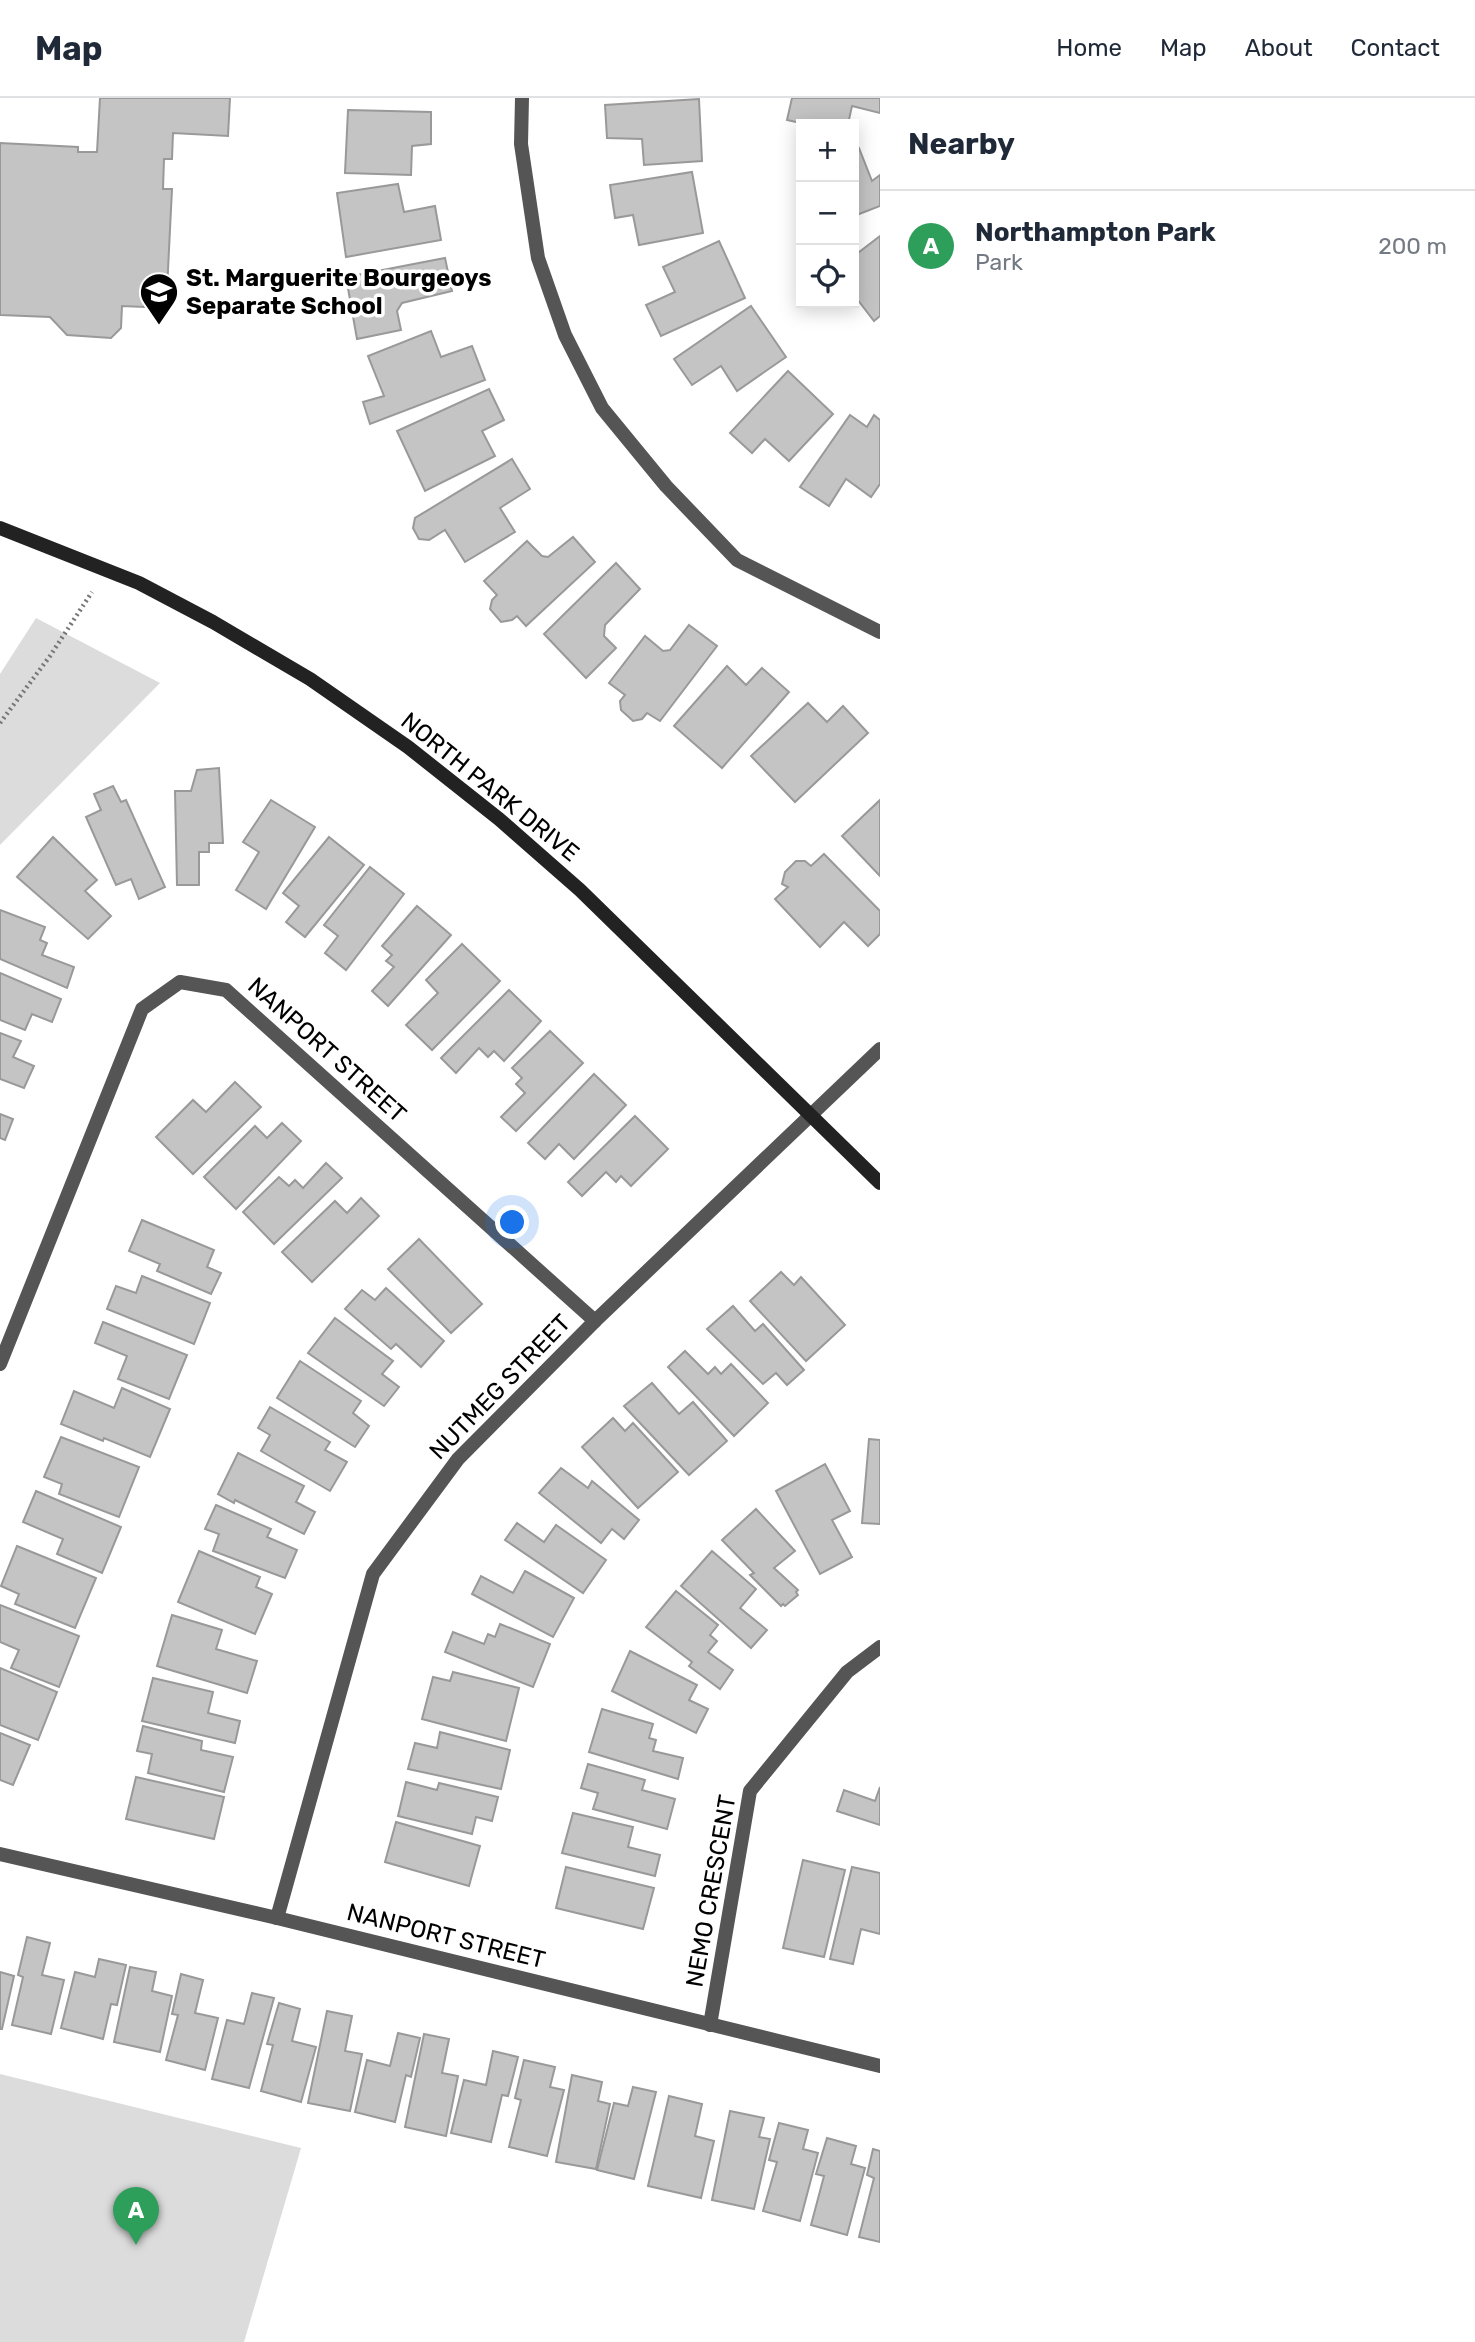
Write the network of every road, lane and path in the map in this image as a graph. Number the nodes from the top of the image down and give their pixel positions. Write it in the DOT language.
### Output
graph roads {
  1 [pos="522,98"];
  2 [pos="0,528"];
  3 [pos="108,569"];
  4 [pos="880,632"];
  5 [pos="0,723"];
  6 [pos="880,1049"];
  7 [pos="810,1115"];
  8 [pos="880,1183"];
  9 [pos="595,1321"];
  10 [pos="0,1364"];
  11 [pos="880,1647"];
  12 [pos="0,1854"];
  13 [pos="277,1918"];
  14 [pos="710,2025"];
  15 [pos="880,2066"];
  1 -- 4 [label="street"];
  2 -- 3 [label="main road, NORTH PARK DRIVE"];
  3 -- 5 [label="path"];
  3 -- 7 [label="main road, NORTH PARK DRIVE"];
  6 -- 7 [label="street, NUTMEG STREET"];
  7 -- 8 [label="main road, NORTH PARK DRIVE"];
  7 -- 9 [label="street, NUTMEG STREET"];
  9 -- 10 [label="street, NANPORT STREET"];
  9 -- 13 [label="street, NUTMEG STREET"];
  11 -- 14 [label="street, NEMO CRESCENT"];
  12 -- 13 [label="street, NANPORT STREET"];
  13 -- 14 [label="street, NANPORT STREET"];
  14 -- 15 [label="street, NANPORT STREET"];
}
